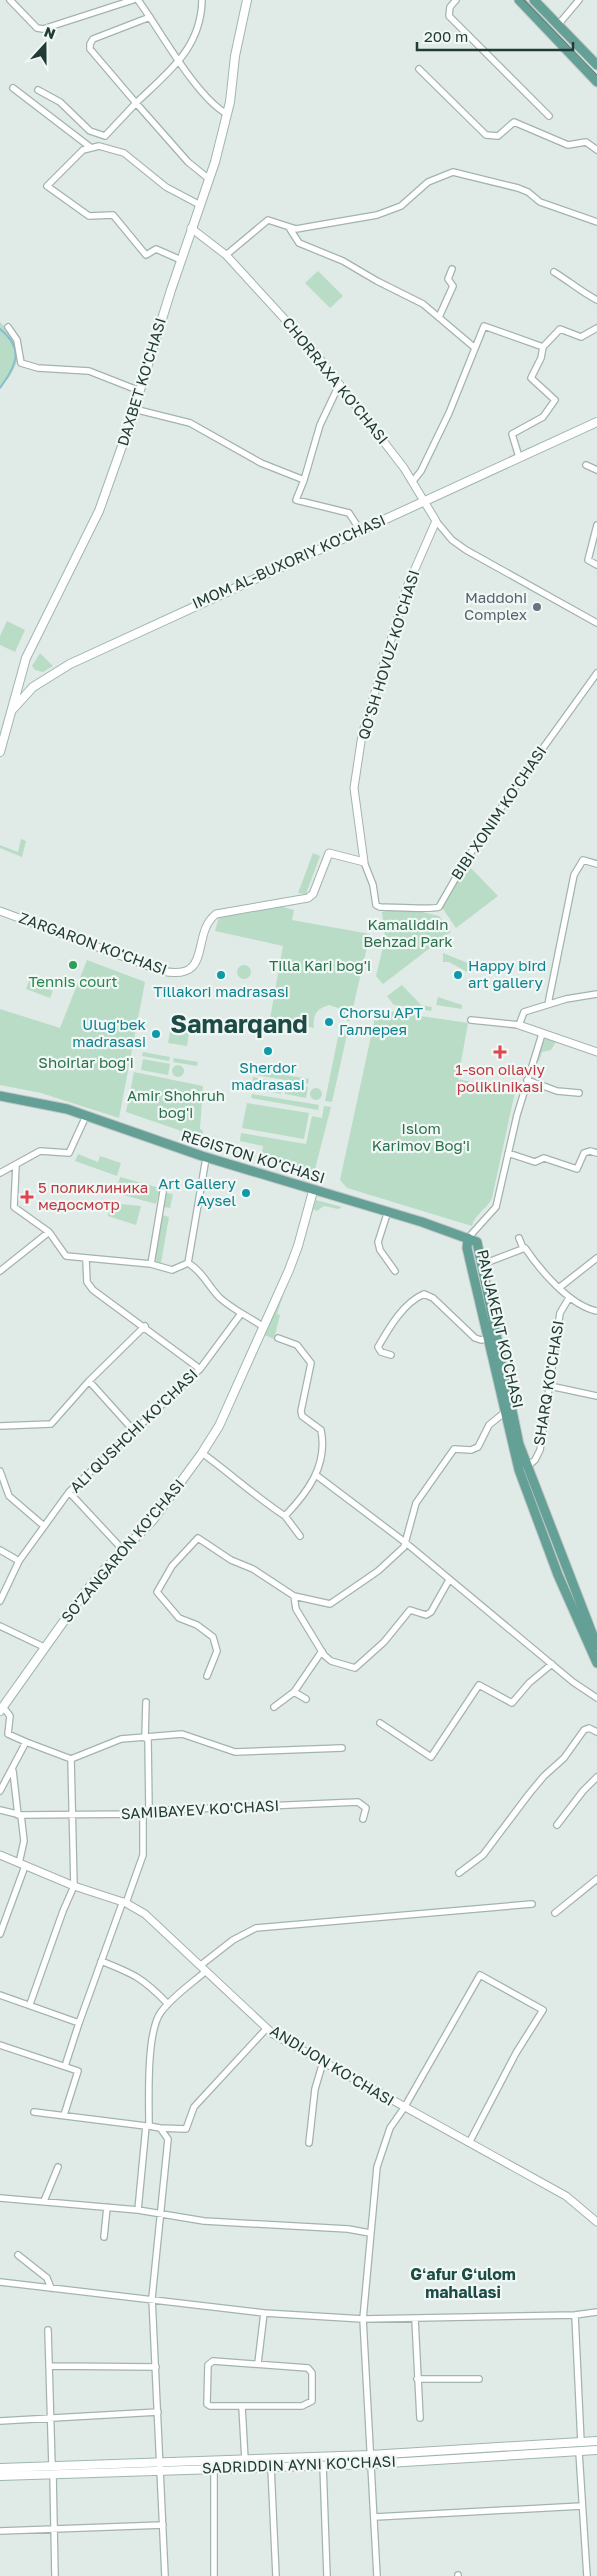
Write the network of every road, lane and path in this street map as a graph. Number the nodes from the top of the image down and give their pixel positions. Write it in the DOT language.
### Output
graph roads {
  1 [pos="10,0"];
  2 [pos="133,0"];
  3 [pos="138,0"];
  4 [pos="202,0"];
  5 [pos="247,0"];
  6 [pos="456,0"];
  7 [pos="519,0"];
  8 [pos="534,0"];
  9 [pos="579,0"];
  10 [pos="150,17"];
  11 [pos="558,25"];
  12 [pos="548,31"];
  13 [pos="179,62"];
  14 [pos="597,65"];
  15 [pos="419,69"];
  16 [pos="597,82"];
  17 [pos="13,88"];
  18 [pos="38,90"];
  19 [pos="136,103"];
  20 [pos="227,114"];
  21 [pos="549,116"];
  22 [pos="91,147"];
  23 [pos="597,150"];
  24 [pos="209,179"];
  25 [pos="200,205"];
  26 [pos="597,222"];
  27 [pos="191,228"];
  28 [pos="290,229"];
  29 [pos="226,255"];
  30 [pos="181,260"];
  31 [pos="452,269"];
  32 [pos="554,272"];
  33 [pos="597,300"];
  34 [pos="440,318"];
  35 [pos="8,327"];
  36 [pos="594,330"];
  37 [pos="597,336"];
  38 [pos="543,347"];
  39 [pos="475,348"];
  40 [pos="339,385"];
  41 [pos="140,391"];
  42 [pos="134,409"];
  43 [pos="597,422"];
  44 [pos="597,426"];
  45 [pos="581,430"];
  46 [pos="519,457"];
  47 [pos="586,465"];
  48 [pos="597,470"];
  49 [pos="304,480"];
  50 [pos="413,481"];
  51 [pos="426,501"];
  52 [pos="436,521"];
  53 [pos="597,525"];
  54 [pos="360,530"];
  55 [pos="597,565"];
  56 [pos="597,623"];
  57 [pos="597,673"];
  58 [pos="9,714"];
  59 [pos="0,752"];
  60 [pos="364,862"];
  61 [pos="597,864"];
  62 [pos="380,908"];
  63 [pos="0,911"];
  64 [pos="597,994"];
  65 [pos="548,1004"];
  66 [pos="471,1020"];
  67 [pos="519,1025"];
  68 [pos="542,1034"];
  69 [pos="597,1052"];
  70 [pos="527,1080"];
  71 [pos="579,1093"];
  72 [pos="0,1096"];
  73 [pos="86,1116"];
  74 [pos="508,1153"];
  75 [pos="597,1153"];
  76 [pos="206,1158"];
  77 [pos="16,1165"];
  78 [pos="0,1173"];
  79 [pos="313,1191"];
  80 [pos="163,1192"];
  81 [pos="388,1211"];
  82 [pos="49,1232"];
  83 [pos="468,1238"];
  84 [pos="519,1238"];
  85 [pos="523,1248"];
  86 [pos="597,1258"];
  87 [pos="86,1260"];
  88 [pos="188,1263"];
  89 [pos="151,1264"];
  90 [pos="483,1264"];
  91 [pos="0,1271"];
  92 [pos="395,1271"];
  93 [pos="560,1287"];
  94 [pos="569,1298"];
  95 [pos="597,1311"];
  96 [pos="240,1315"];
  97 [pos="145,1326"];
  98 [pos="262,1326"];
  99 [pos="278,1338"];
  100 [pos="489,1338"];
  101 [pos="391,1354"];
  102 [pos="200,1369"];
  103 [pos="89,1381"];
  104 [pos="550,1386"];
  105 [pos="597,1396"];
  106 [pos="506,1412"];
  107 [pos="0,1426"];
  108 [pos="134,1431"];
  109 [pos="202,1454"];
  110 [pos="527,1467"];
  111 [pos="0,1471"];
  112 [pos="316,1476"];
  113 [pos="69,1492"];
  114 [pos="285,1516"];
  115 [pos="44,1526"];
  116 [pos="300,1536"];
  117 [pos="406,1543"];
  118 [pos="0,1550"];
  119 [pos="123,1550"];
  120 [pos="19,1561"];
  121 [pos="449,1580"];
  122 [pos="294,1596"];
  123 [pos="0,1601"];
  124 [pos="0,1626"];
  125 [pos="594,1632"];
  126 [pos="597,1646"];
  127 [pos="44,1648"];
  128 [pos="322,1651"];
  129 [pos="597,1663"];
  130 [pos="552,1664"];
  131 [pos="206,1676"];
  132 [pos="294,1692"];
  133 [pos="597,1698"];
  134 [pos="306,1699"];
  135 [pos="146,1702"];
  136 [pos="274,1707"];
  137 [pos="1,1709"];
  138 [pos="380,1723"];
  139 [pos="597,1732"];
  140 [pos="147,1738"];
  141 [pos="26,1742"];
  142 [pos="342,1748"];
  143 [pos="71,1759"];
  144 [pos="13,1771"];
  145 [pos="597,1777"];
  146 [pos="0,1791"];
  147 [pos="0,1810"];
  148 [pos="149,1811"];
  149 [pos="143,1814"];
  150 [pos="20,1815"];
  151 [pos="72,1816"];
  152 [pos="363,1819"];
  153 [pos="557,1825"];
  154 [pos="0,1854"];
  155 [pos="22,1864"];
  156 [pos="459,1873"];
  157 [pos="597,1879"];
  158 [pos="74,1886"];
  159 [pos="124,1902"];
  160 [pos="532,1904"];
  161 [pos="555,1913"];
  162 [pos="0,1934"];
  163 [pos="101,1961"];
  164 [pos="204,1968"];
  165 [pos="0,1995"];
  166 [pos="30,2004"];
  167 [pos="168,2004"];
  168 [pos="79,2023"];
  169 [pos="267,2028"];
  170 [pos="0,2045"];
  171 [pos="323,2062"];
  172 [pos="65,2066"];
  173 [pos="404,2108"];
  174 [pos="34,2112"];
  175 [pos="64,2115"];
  176 [pos="147,2126"];
  177 [pos="160,2128"];
  178 [pos="309,2143"];
  179 [pos="470,2143"];
  180 [pos="58,2167"];
  181 [pos="0,2198"];
  182 [pos="44,2202"];
  183 [pos="107,2207"];
  184 [pos="138,2210"];
  185 [pos="162,2215"];
  186 [pos="597,2222"];
  187 [pos="370,2233"];
  188 [pos="104,2236"];
  189 [pos="18,2255"];
  190 [pos="0,2282"];
  191 [pos="51,2288"];
  192 [pos="152,2298"];
  193 [pos="597,2312"];
  194 [pos="264,2313"];
  195 [pos="575,2315"];
  196 [pos="415,2319"];
  197 [pos="363,2320"];
  198 [pos="48,2330"];
  199 [pos="258,2363"];
  200 [pos="49,2366"];
  201 [pos="156,2367"];
  202 [pos="417,2379"];
  203 [pos="480,2379"];
  204 [pos="242,2407"];
  205 [pos="158,2412"];
  206 [pos="51,2418"];
  207 [pos="420,2418"];
  208 [pos="0,2422"];
  209 [pos="597,2441"];
  210 [pos="582,2443"];
  211 [pos="597,2450"];
  212 [pos="579,2452"];
  213 [pos="370,2455"];
  214 [pos="244,2460"];
  215 [pos="372,2464"];
  216 [pos="323,2465"];
  217 [pos="160,2466"];
  218 [pos="0,2468"];
  219 [pos="214,2468"];
  220 [pos="271,2468"];
  221 [pos="52,2470"];
  222 [pos="0,2476"];
  223 [pos="582,2506"];
  224 [pos="375,2517"];
  225 [pos="163,2525"];
  226 [pos="53,2530"];
  227 [pos="0,2531"];
  228 [pos="55,2576"];
  229 [pos="165,2576"];
  230 [pos="214,2576"];
  231 [pos="276,2576"];
  232 [pos="326,2576"];
  233 [pos="376,2576"];
  234 [pos="586,2576"];
  1 -- 2 [label="street"];
  3 -- 10 [label="street"];
  4 -- 13 [label="street"];
  5 -- 20 [label="main road, DAXBET KO'CHASI"];
  6 -- 21 [label="street"];
  7 -- 12 [label="main road"];
  8 -- 11 [label="main road"];
  9 -- 11 [label="street"];
  10 -- 13 [label="street"];
  10 -- 19 [label="street"];
  11 -- 12 [label="main road"];
  11 -- 14 [label="main road"];
  12 -- 16 [label="main road"];
  13 -- 19 [label="street"];
  13 -- 20 [label="street"];
  15 -- 23 [label="street"];
  17 -- 22 [label="street"];
  18 -- 19 [label="street"];
  19 -- 24 [label="street"];
  20 -- 24 [label="main road, DAXBET KO'CHASI"];
  22 -- 25 [label="street"];
  22 -- 30 [label="street"];
  24 -- 25 [label="main road, DAXBET KO'CHASI"];
  25 -- 27 [label="main road, DAXBET KO'CHASI"];
  26 -- 28 [label="street"];
  27 -- 29 [label="street, CHORRAXA KO'CHASI"];
  27 -- 30 [label="main road, DAXBET KO'CHASI"];
  28 -- 29 [label="street"];
  28 -- 34 [label="street"];
  29 -- 40 [label="street, CHORRAXA KO'CHASI"];
  30 -- 41 [label="main road, DAXBET KO'CHASI"];
  31 -- 34 [label="street"];
  32 -- 33 [label="street"];
  34 -- 39 [label="street"];
  35 -- 41 [label="street"];
  36 -- 37 [label="street"];
  36 -- 38 [label="street"];
  38 -- 39 [label="street"];
  38 -- 46 [label="street"];
  39 -- 50 [label="street"];
  40 -- 49 [label="street"];
  40 -- 50 [label="street, CHORRAXA KO'CHASI"];
  41 -- 42 [label="main road, DAXBET KO'CHASI"];
  42 -- 49 [label="street"];
  42 -- 58 [label="main road, DAXBET KO'CHASI"];
  43 -- 45 [label="main road"];
  44 -- 45 [label="main road"];
  45 -- 46 [label="main road, IMOM AL-BUXORIY KO'CHASI"];
  46 -- 51 [label="main road, IMOM AL-BUXORIY KO'CHASI"];
  47 -- 48 [label="street"];
  49 -- 54 [label="street"];
  50 -- 51 [label="street, CHORRAXA KO'CHASI"];
  51 -- 52 [label="street, CHORRAXA KO'CHASI"];
  51 -- 54 [label="main road, IMOM AL-BUXORIY KO'CHASI"];
  52 -- 56 [label="street"];
  52 -- 60 [label="street, QO'SH HOVUZ KO'CHASI"];
  53 -- 55 [label="street"];
  54 -- 58 [label="main road, IMOM AL-BUXORIY KO'CHASI"];
  57 -- 62 [label="street, BIBI XONIM KO'CHASI"];
  58 -- 59 [label="main road, DAXBET KO'CHASI"];
  60 -- 62 [label="street, QO'SH HOVUZ KO'CHASI"];
  60 -- 63 [label="street, ZARGARON KO'CHASI"];
  61 -- 65 [label="street"];
  64 -- 65 [label="street"];
  65 -- 67 [label="street"];
  66 -- 67 [label="street"];
  67 -- 68 [label="street"];
  68 -- 69 [label="street"];
  68 -- 70 [label="street"];
  70 -- 71 [label="street"];
  70 -- 74 [label="street"];
  72 -- 73 [label="main road, REGISTON KO'CHASI"];
  73 -- 76 [label="main road, REGISTON KO'CHASI"];
  73 -- 77 [label="street"];
  74 -- 75 [label="street"];
  74 -- 83 [label="street"];
  76 -- 79 [label="main road, REGISTON KO'CHASI"];
  76 -- 88 [label="street"];
  77 -- 78 [label="street"];
  77 -- 82 [label="street"];
  79 -- 81 [label="main road, REGISTON KO'CHASI"];
  79 -- 98 [label="main road, SO'ZANGARON KO'CHASI"];
  80 -- 89 [label="street"];
  81 -- 83 [label="main road, REGISTON KO'CHASI"];
  81 -- 92 [label="street"];
  82 -- 87 [label="street"];
  82 -- 91 [label="street"];
  83 -- 90 [label="main road, PANJAKENT KO'CHASI"];
  83 -- 100 [label="main road, PANJAKENT KO'CHASI"];
  84 -- 85 [label="street"];
  85 -- 90 [label="street"];
  85 -- 93 [label="street"];
  86 -- 93 [label="street"];
  87 -- 89 [label="street"];
  87 -- 97 [label="street"];
  88 -- 89 [label="street"];
  88 -- 96 [label="street"];
  90 -- 110 [label="main road, PANJAKENT KO'CHASI"];
  93 -- 94 [label="street"];
  94 -- 95 [label="street"];
  94 -- 104 [label="street, SHARQ KO'CHASI"];
  96 -- 98 [label="street"];
  96 -- 102 [label="street, ALI QUSHCHI KO'CHASI"];
  97 -- 102 [label="street"];
  97 -- 103 [label="street"];
  98 -- 109 [label="main road, SO'ZANGARON KO'CHASI"];
  99 -- 112 [label="street"];
  100 -- 101 [label="street"];
  100 -- 106 [label="main road, PANJAKENT KO'CHASI"];
  102 -- 108 [label="street, ALI QUSHCHI KO'CHASI"];
  103 -- 107 [label="street"];
  103 -- 108 [label="street"];
  104 -- 105 [label="street"];
  104 -- 110 [label="street, SHARQ KO'CHASI"];
  106 -- 117 [label="street"];
  106 -- 129 [label="main road, PANJAKENT KO'CHASI"];
  108 -- 113 [label="street, ALI QUSHCHI KO'CHASI"];
  109 -- 114 [label="street"];
  109 -- 119 [label="main road, SO'ZANGARON KO'CHASI"];
  110 -- 125 [label="main road, PANJAKENT KO'CHASI"];
  111 -- 115 [label="street"];
  112 -- 114 [label="street"];
  112 -- 117 [label="street"];
  113 -- 115 [label="street, ALI QUSHCHI KO'CHASI"];
  113 -- 119 [label="street"];
  114 -- 116 [label="street"];
  115 -- 120 [label="street, ALI QUSHCHI KO'CHASI"];
  117 -- 121 [label="street"];
  117 -- 122 [label="street"];
  118 -- 120 [label="street"];
  119 -- 127 [label="main road, SO'ZANGARON KO'CHASI"];
  120 -- 123 [label="street, ALI QUSHCHI KO'CHASI"];
  121 -- 128 [label="street"];
  121 -- 130 [label="street"];
  122 -- 128 [label="street"];
  122 -- 131 [label="street"];
  124 -- 127 [label="street"];
  125 -- 126 [label="main road, PANJAKENT KO'CHASI"];
  127 -- 137 [label="main road, SO'ZANGARON KO'CHASI"];
  128 -- 132 [label="street"];
  130 -- 133 [label="street"];
  130 -- 138 [label="street"];
  132 -- 134 [label="street"];
  132 -- 136 [label="street"];
  135 -- 140 [label="street"];
  137 -- 141 [label="street"];
  139 -- 156 [label="street"];
  140 -- 142 [label="street"];
  140 -- 143 [label="street"];
  140 -- 148 [label="street"];
  141 -- 143 [label="street"];
  141 -- 144 [label="street"];
  143 -- 151 [label="street"];
  144 -- 146 [label="street"];
  144 -- 150 [label="street"];
  145 -- 153 [label="street"];
  147 -- 150 [label="street, SAMIBAYEV KO'CHASI"];
  148 -- 149 [label="street, SAMIBAYEV KO'CHASI"];
  148 -- 152 [label="street, SAMIBAYEV KO'CHASI"];
  149 -- 151 [label="street, SAMIBAYEV KO'CHASI"];
  149 -- 159 [label="street"];
  150 -- 151 [label="street, SAMIBAYEV KO'CHASI"];
  150 -- 155 [label="street"];
  151 -- 158 [label="street"];
  154 -- 155 [label="street, ANDIJON KO'CHASI"];
  155 -- 158 [label="street, ANDIJON KO'CHASI"];
  155 -- 162 [label="street"];
  157 -- 161 [label="street"];
  158 -- 159 [label="street, ANDIJON KO'CHASI"];
  158 -- 166 [label="street"];
  159 -- 163 [label="street"];
  159 -- 164 [label="street, ANDIJON KO'CHASI"];
  160 -- 164 [label="street"];
  163 -- 167 [label="street"];
  163 -- 168 [label="street"];
  164 -- 167 [label="street"];
  164 -- 169 [label="street, ANDIJON KO'CHASI"];
  165 -- 166 [label="street"];
  166 -- 168 [label="street"];
  167 -- 176 [label="street"];
  168 -- 172 [label="street"];
  169 -- 171 [label="street, ANDIJON KO'CHASI"];
  169 -- 177 [label="street"];
  170 -- 172 [label="street"];
  171 -- 173 [label="street, ANDIJON KO'CHASI"];
  171 -- 178 [label="street"];
  172 -- 175 [label="street"];
  173 -- 179 [label="street, ANDIJON KO'CHASI"];
  173 -- 179 [label="street"];
  173 -- 187 [label="street"];
  174 -- 175 [label="street"];
  175 -- 176 [label="street"];
  176 -- 177 [label="street"];
  176 -- 184 [label="street"];
  177 -- 185 [label="street"];
  179 -- 186 [label="street, ANDIJON KO'CHASI"];
  180 -- 182 [label="street"];
  181 -- 182 [label="street"];
  182 -- 183 [label="street"];
  183 -- 184 [label="street"];
  183 -- 188 [label="street"];
  184 -- 185 [label="street"];
  185 -- 187 [label="street"];
  185 -- 192 [label="street"];
  187 -- 197 [label="street"];
  189 -- 191 [label="street"];
  190 -- 191 [label="street"];
  191 -- 192 [label="street"];
  192 -- 194 [label="street"];
  192 -- 201 [label="street"];
  193 -- 195 [label="street"];
  194 -- 197 [label="street"];
  194 -- 199 [label="street"];
  195 -- 196 [label="street"];
  195 -- 210 [label="street"];
  196 -- 197 [label="street"];
  196 -- 202 [label="street"];
  197 -- 213 [label="street"];
  198 -- 200 [label="street"];
  199 -- 204 [label="street"];
  199 -- 204 [label="street"];
  200 -- 201 [label="street"];
  200 -- 206 [label="street"];
  201 -- 205 [label="street"];
  202 -- 203 [label="street"];
  202 -- 207 [label="street"];
  204 -- 214 [label="street"];
  205 -- 206 [label="street"];
  205 -- 217 [label="street"];
  206 -- 208 [label="street"];
  206 -- 221 [label="street"];
  209 -- 210 [label="main road, SADRIDDIN AYNI KO'CHASI"];
  210 -- 213 [label="main road, SADRIDDIN AYNI KO'CHASI"];
  211 -- 212 [label="main road, SADRIDDIN AYNI KO'CHASI"];
  212 -- 215 [label="main road, SADRIDDIN AYNI KO'CHASI"];
  212 -- 223 [label="street"];
  213 -- 214 [label="main road, SADRIDDIN AYNI KO'CHASI"];
  213 -- 215 [label="street"];
  214 -- 217 [label="main road, SADRIDDIN AYNI KO'CHASI"];
  215 -- 216 [label="main road, SADRIDDIN AYNI KO'CHASI"];
  215 -- 224 [label="street"];
  216 -- 220 [label="main road, SADRIDDIN AYNI KO'CHASI"];
  216 -- 232 [label="street"];
  217 -- 219 [label="main road, SADRIDDIN AYNI KO'CHASI"];
  217 -- 221 [label="main road, SADRIDDIN AYNI KO'CHASI"];
  217 -- 225 [label="street"];
  218 -- 221 [label="main road, SADRIDDIN AYNI KO'CHASI"];
  219 -- 220 [label="main road, SADRIDDIN AYNI KO'CHASI"];
  219 -- 230 [label="street"];
  220 -- 231 [label="street"];
  221 -- 222 [label="main road, SADRIDDIN AYNI KO'CHASI"];
  221 -- 226 [label="street"];
  223 -- 224 [label="street"];
  223 -- 234 [label="street"];
  224 -- 233 [label="street"];
  225 -- 226 [label="street"];
  225 -- 229 [label="street"];
  226 -- 227 [label="street"];
  226 -- 228 [label="street"];
}
